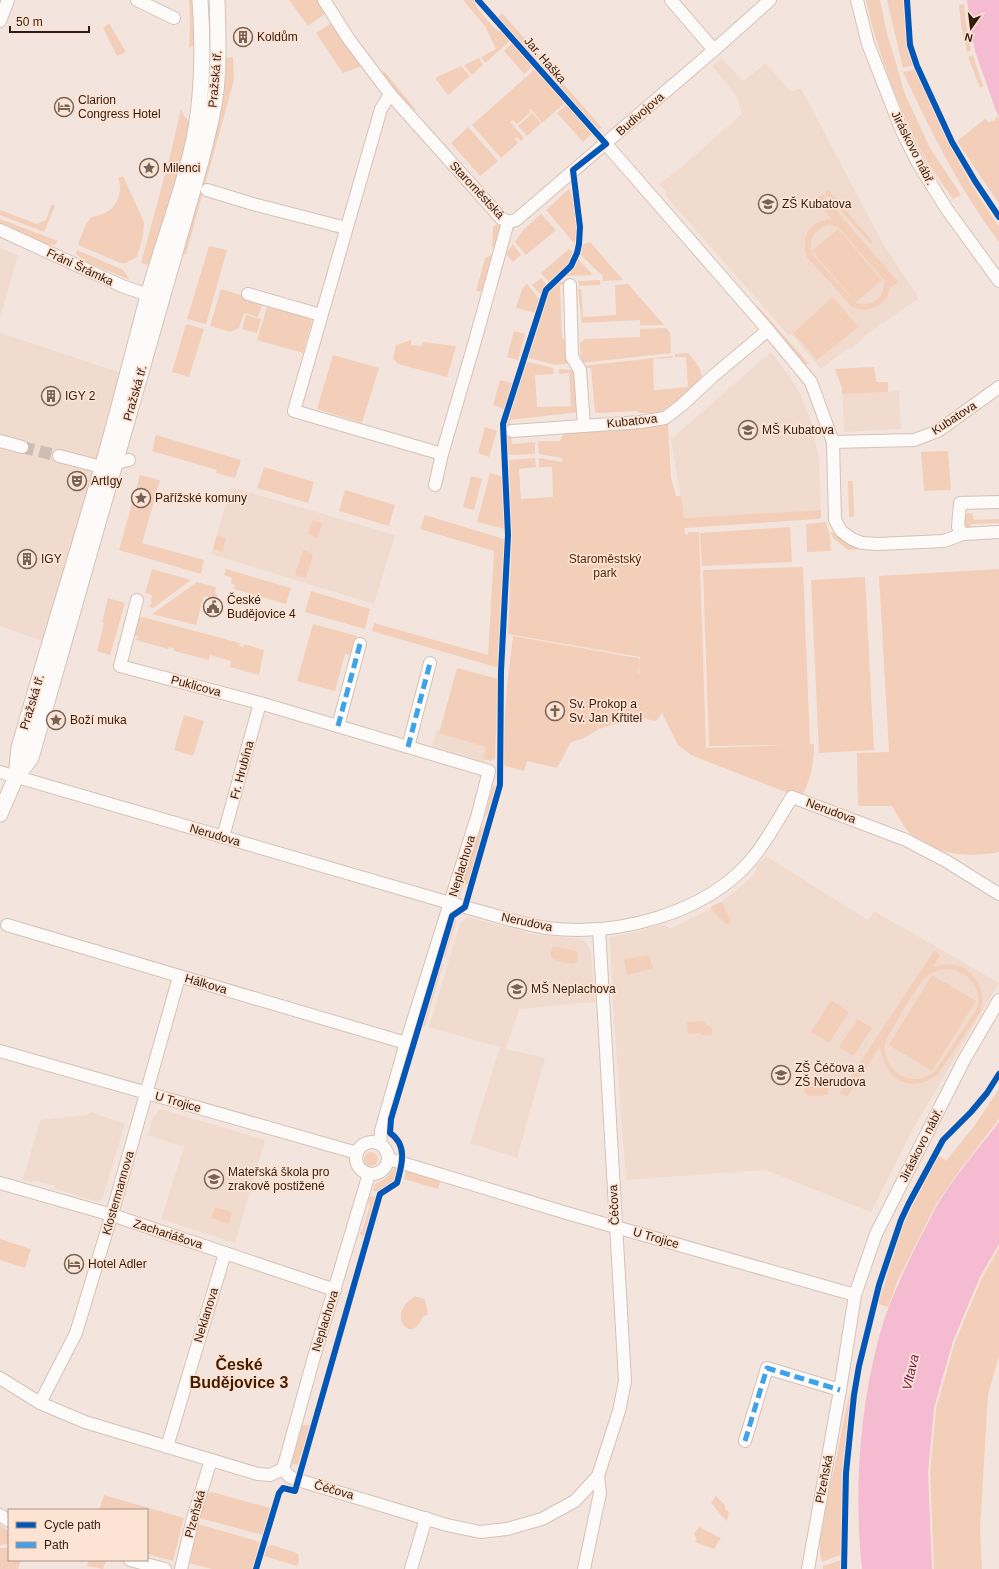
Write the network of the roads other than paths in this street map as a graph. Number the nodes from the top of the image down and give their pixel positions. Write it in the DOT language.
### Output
graph roads {
  1 [pos="8,0"];
  2 [pos="137,0"];
  3 [pos="200,0"];
  4 [pos="217,0"];
  5 [pos="324,0"];
  6 [pos="671,0"];
  7 [pos="770,0"];
  8 [pos="857,0"];
  9 [pos="174,18"];
  10 [pos="0,20"];
  11 [pos="714,50"];
  12 [pos="390,94"];
  13 [pos="606,144"];
  14 [pos="207,190"];
  15 [pos="508,222"];
  16 [pos="346,228"];
  17 [pos="0,230"];
  18 [pos="999,281"];
  19 [pos="570,285"];
  20 [pos="248,294"];
  21 [pos="155,298"];
  22 [pos="321,316"];
  23 [pos="768,330"];
  24 [pos="999,387"];
  25 [pos="584,426"];
  26 [pos="512,430"];
  27 [pos="0,441"];
  28 [pos="833,442"];
  29 [pos="22,447"];
  30 [pos="442,454"];
  31 [pos="59,456"];
  32 [pos="115,465"];
  33 [pos="435,485"];
  34 [pos="999,502"];
  35 [pos="999,532"];
  36 [pos="963,534"];
  37 [pos="137,600"];
  38 [pos="360,644"];
  39 [pos="430,663"];
  40 [pos="260,703"];
  41 [pos="338,726"];
  42 [pos="408,747"];
  43 [pos="489,771"];
  44 [pos="0,772"];
  45 [pos="16,777"];
  46 [pos="0,814"];
  47 [pos="223,838"];
  48 [pos="999,894"];
  49 [pos="450,903"];
  50 [pos="7,924"];
  51 [pos="599,929"];
  52 [pos="180,977"];
  53 [pos="999,1000"];
  54 [pos="406,1043"];
  55 [pos="0,1051"];
  56 [pos="146,1093"];
  57 [pos="380,1144"];
  58 [pos="357,1153"];
  59 [pos="389,1159"];
  60 [pos="369,1174"];
  61 [pos="0,1183"];
  62 [pos="112,1215"];
  63 [pos="616,1227"];
  64 [pos="225,1253"];
  65 [pos="335,1290"];
  66 [pos="855,1294"];
  67 [pos="0,1378"];
  68 [pos="840,1390"];
  69 [pos="40,1403"];
  70 [pos="746,1440"];
  71 [pos="167,1447"];
  72 [pos="211,1460"];
  73 [pos="283,1469"];
  74 [pos="598,1476"];
  75 [pos="426,1518"];
  76 [pos="134,1561"];
  77 [pos="165,1569"];
  78 [pos="181,1569"];
  79 [pos="411,1569"];
  80 [pos="584,1569"];
  81 [pos="808,1569"];
  1 -- 10 [label="street"];
  2 -- 9 [label="street"];
  3 -- 21 [label="street, Pražská tř."];
  4 -- 21 [label="street, Pražská tř."];
  5 -- 12 [label="street, Staroměstská"];
  6 -- 11 [label="street"];
  7 -- 11 [label="street, Budivojova"];
  8 -- 18 [label="street, Jiráskovo nábř."];
  11 -- 13 [label="street, Budivojova"];
  12 -- 15 [label="street, Staroměstská"];
  12 -- 16 [label="street"];
  13 -- 15 [label="street, Budivojova"];
  13 -- 23 [label="street"];
  14 -- 16 [label="street"];
  15 -- 30 [label="street, Staroměstská"];
  16 -- 22 [label="street"];
  17 -- 21 [label="street, Fráni Šrámka"];
  19 -- 25 [label="street"];
  20 -- 22 [label="street"];
  21 -- 32 [label="street, Pražská tř."];
  22 -- 30 [label="street"];
  23 -- 25 [label="street, Kubatova"];
  23 -- 28 [label="street"];
  24 -- 28 [label="street, Kubatova"];
  25 -- 26 [label="street, Kubatova"];
  27 -- 29 [label="street"];
  28 -- 36 [label="street"];
  30 -- 33 [label="street, Staroměstská"];
  31 -- 32 [label="street"];
  32 -- 45 [label="street, Pražská tř."];
  34 -- 36 [label="street"];
  35 -- 36 [label="street"];
  37 -- 40 [label="street, Puklicova"];
  38 -- 41 [label="street"];
  39 -- 42 [label="street"];
  40 -- 41 [label="street, Puklicova"];
  40 -- 47 [label="street, Fr. Hrubína"];
  41 -- 42 [label="street, Puklicova"];
  42 -- 43 [label="street, Puklicova"];
  43 -- 49 [label="street, Neplachova"];
  44 -- 45 [label="street, Nerudova"];
  45 -- 46 [label="street, Pražská tř."];
  45 -- 47 [label="street, Nerudova"];
  47 -- 49 [label="street, Nerudova"];
  48 -- 51 [label="street, Nerudova"];
  49 -- 51 [label="street, Nerudova"];
  49 -- 54 [label="street, Neplachova"];
  50 -- 52 [label="street, Hálkova"];
  51 -- 63 [label="street, Čéčova"];
  52 -- 54 [label="street, Hálkova"];
  52 -- 56 [label="street, Klostermannova"];
  53 -- 66 [label="street, Jiráskovo nábř."];
  54 -- 57 [label="street, Neplachova"];
  55 -- 56 [label="street, U Trojice"];
  56 -- 58 [label="street, U Trojice"];
  56 -- 62 [label="street, Klostermannova"];
  57 -- 58 [label="street"];
  57 -- 59 [label="street"];
  58 -- 60 [label="street"];
  59 -- 60 [label="street"];
  59 -- 63 [label="street, U Trojice"];
  60 -- 65 [label="street, Neplachova"];
  61 -- 62 [label="street, Zachariášova"];
  62 -- 64 [label="street, Zachariášova"];
  62 -- 69 [label="street, Klostermannova"];
  63 -- 66 [label="street, U Trojice"];
  63 -- 74 [label="street, Čéčova"];
  64 -- 65 [label="street, Zachariášova"];
  64 -- 71 [label="street, Neklanova"];
  65 -- 73 [label="street, Neplachova"];
  66 -- 68 [label="street, Plzeňská"];
  67 -- 69 [label="street"];
  68 -- 70 [label="street"];
  68 -- 81 [label="street, Plzeňská"];
  69 -- 71 [label="street"];
  71 -- 72 [label="street"];
  72 -- 73 [label="street"];
  72 -- 78 [label="street, Plzeňská"];
  73 -- 75 [label="street, Čéčova"];
  74 -- 75 [label="street, Čéčova"];
  74 -- 80 [label="street, Čéčova"];
  75 -- 79 [label="street"];
  76 -- 77 [label="street"];
}
